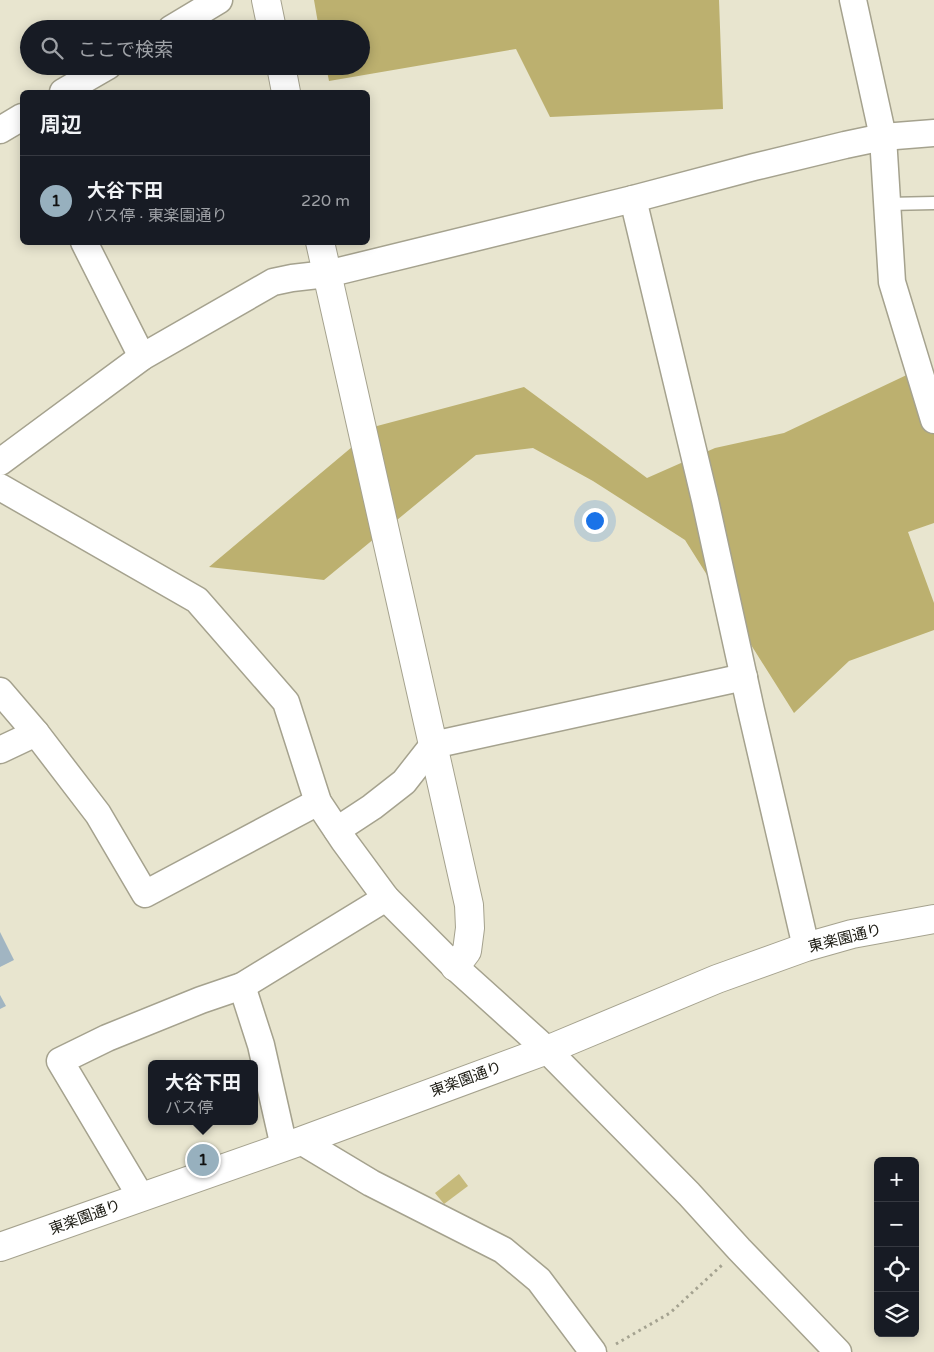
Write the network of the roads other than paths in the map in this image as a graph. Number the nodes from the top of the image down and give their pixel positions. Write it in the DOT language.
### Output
graph roads {
  1 [pos="219,0"];
  2 [pos="266,0"];
  3 [pos="853,0"];
  4 [pos="186,20"];
  5 [pos="270,20"];
  6 [pos="92,75"];
  7 [pos="283,75"];
  8 [pos="66,90"];
  9 [pos="286,90"];
  10 [pos="934,133"];
  11 [pos="883,137"];
  12 [pos="633,199"];
  13 [pos="934,203"];
  14 [pos="887,204"];
  15 [pos="86,245"];
  16 [pos="321,245"];
  17 [pos="327,274"];
  18 [pos="142,357"];
  19 [pos="934,420"];
  20 [pos="0,462"];
  21 [pos="0,487"];
  22 [pos="744,677"];
  23 [pos="0,691"];
  24 [pos="36,733"];
  25 [pos="433,745"];
  26 [pos="0,750"];
  27 [pos="318,802"];
  28 [pos="336,830"];
  29 [pos="386,898"];
  30 [pos="934,919"];
  31 [pos="806,946"];
  32 [pos="455,967"];
  33 [pos="242,986"];
  34 [pos="547,1050"];
  35 [pos="292,1144"];
  36 [pos="141,1197"];
  37 [pos="0,1247"];
  38 [pos="602,1350"];
  39 [pos="838,1352"];
  1 -- 4 [label="street"];
  2 -- 5 [label="street"];
  3 -- 11 [label="street"];
  6 -- 8 [label="street"];
  7 -- 9 [label="street"];
  10 -- 11 [label="street"];
  11 -- 12 [label="street"];
  11 -- 14 [label="street"];
  12 -- 17 [label="street"];
  12 -- 22 [label="street"];
  13 -- 14 [label="lane"];
  14 -- 19 [label="street"];
  15 -- 18 [label="street"];
  16 -- 17 [label="street"];
  17 -- 18 [label="street"];
  17 -- 25 [label="street"];
  18 -- 20 [label="street"];
  21 -- 27 [label="street"];
  22 -- 25 [label="street"];
  22 -- 31 [label="street"];
  23 -- 24 [label="street"];
  24 -- 26 [label="street"];
  24 -- 27 [label="street"];
  25 -- 28 [label="street"];
  25 -- 32 [label="street"];
  27 -- 28 [label="street"];
  28 -- 29 [label="street"];
  29 -- 32 [label="street"];
  29 -- 33 [label="street"];
  30 -- 31 [label="street, 東楽園通り"];
  31 -- 34 [label="street, 東楽園通り"];
  32 -- 34 [label="street"];
  33 -- 35 [label="street"];
  33 -- 36 [label="street"];
  34 -- 35 [label="street, 東楽園通り"];
  34 -- 39 [label="street"];
  35 -- 36 [label="street, 東楽園通り"];
  35 -- 38 [label="street"];
  36 -- 37 [label="street, 東楽園通り"];
}
